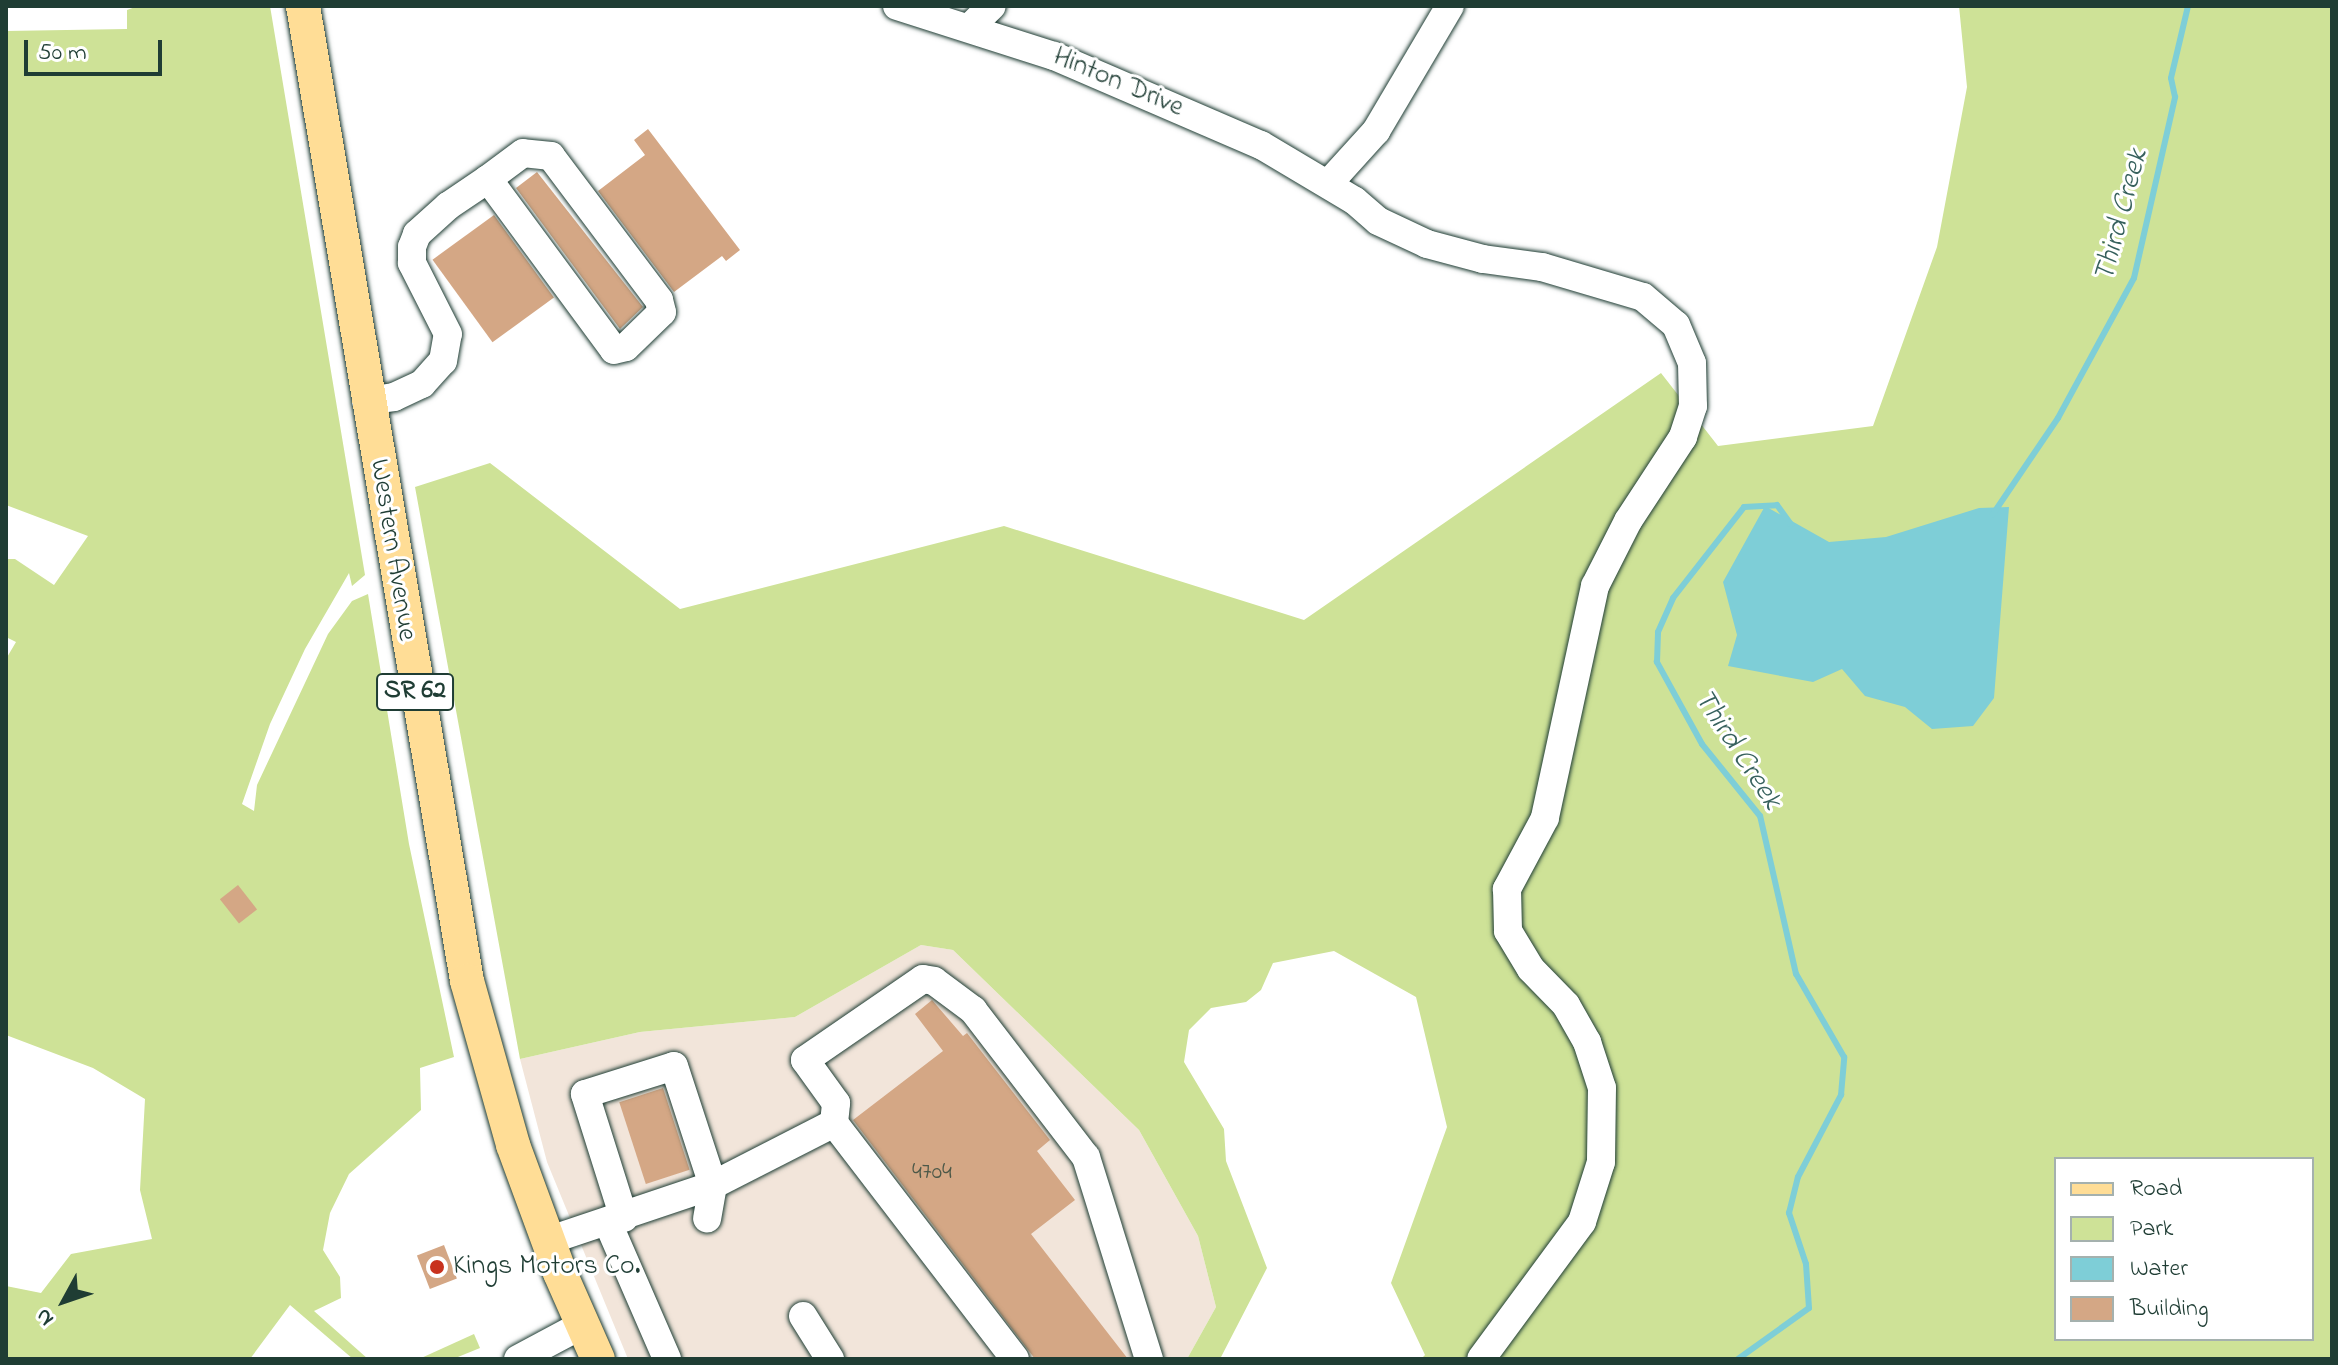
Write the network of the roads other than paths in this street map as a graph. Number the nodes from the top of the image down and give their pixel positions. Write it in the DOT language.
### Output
graph roads {
  1 [pos="303,6"];
  2 [pos="897,6"];
  3 [pos="992,6"];
  4 [pos="1450,6"];
  5 [pos="970,27"];
  6 [pos="488,179"];
  7 [pos="1328,184"];
  8 [pos="366,401"];
  9 [pos="834,1123"];
  10 [pos="713,1185"];
  11 [pos="707,1218"];
  12 [pos="616,1220"];
  13 [pos="547,1241"];
  14 [pos="803,1316"];
  15 [pos="582,1325"];
  16 [pos="518,1359"];
  17 [pos="598,1359"];
  18 [pos="667,1359"];
  19 [pos="830,1359"];
  20 [pos="1015,1359"];
  21 [pos="1149,1359"];
  22 [pos="1481,1359"];
  1 -- 8 [label="main road, Western Avenue / SR 62"];
  2 -- 5 [label="street, Hinton Drive"];
  3 -- 5 [label="street"];
  4 -- 7 [label="street"];
  5 -- 7 [label="street, Hinton Drive"];
  6 -- 6 [label="street"];
  6 -- 8 [label="street"];
  7 -- 22 [label="street, Hinton Drive"];
  8 -- 13 [label="main road, Western Avenue / SR 62"];
  9 -- 10 [label="street"];
  9 -- 20 [label="street"];
  9 -- 21 [label="street"];
  10 -- 11 [label="street"];
  10 -- 12 [label="street"];
  10 -- 12 [label="street"];
  12 -- 13 [label="street"];
  12 -- 18 [label="street"];
  13 -- 15 [label="main road, Western Avenue / SR 62"];
  14 -- 19 [label="street"];
  15 -- 16 [label="street"];
  15 -- 17 [label="main road, Western Avenue / SR 62"];
}
